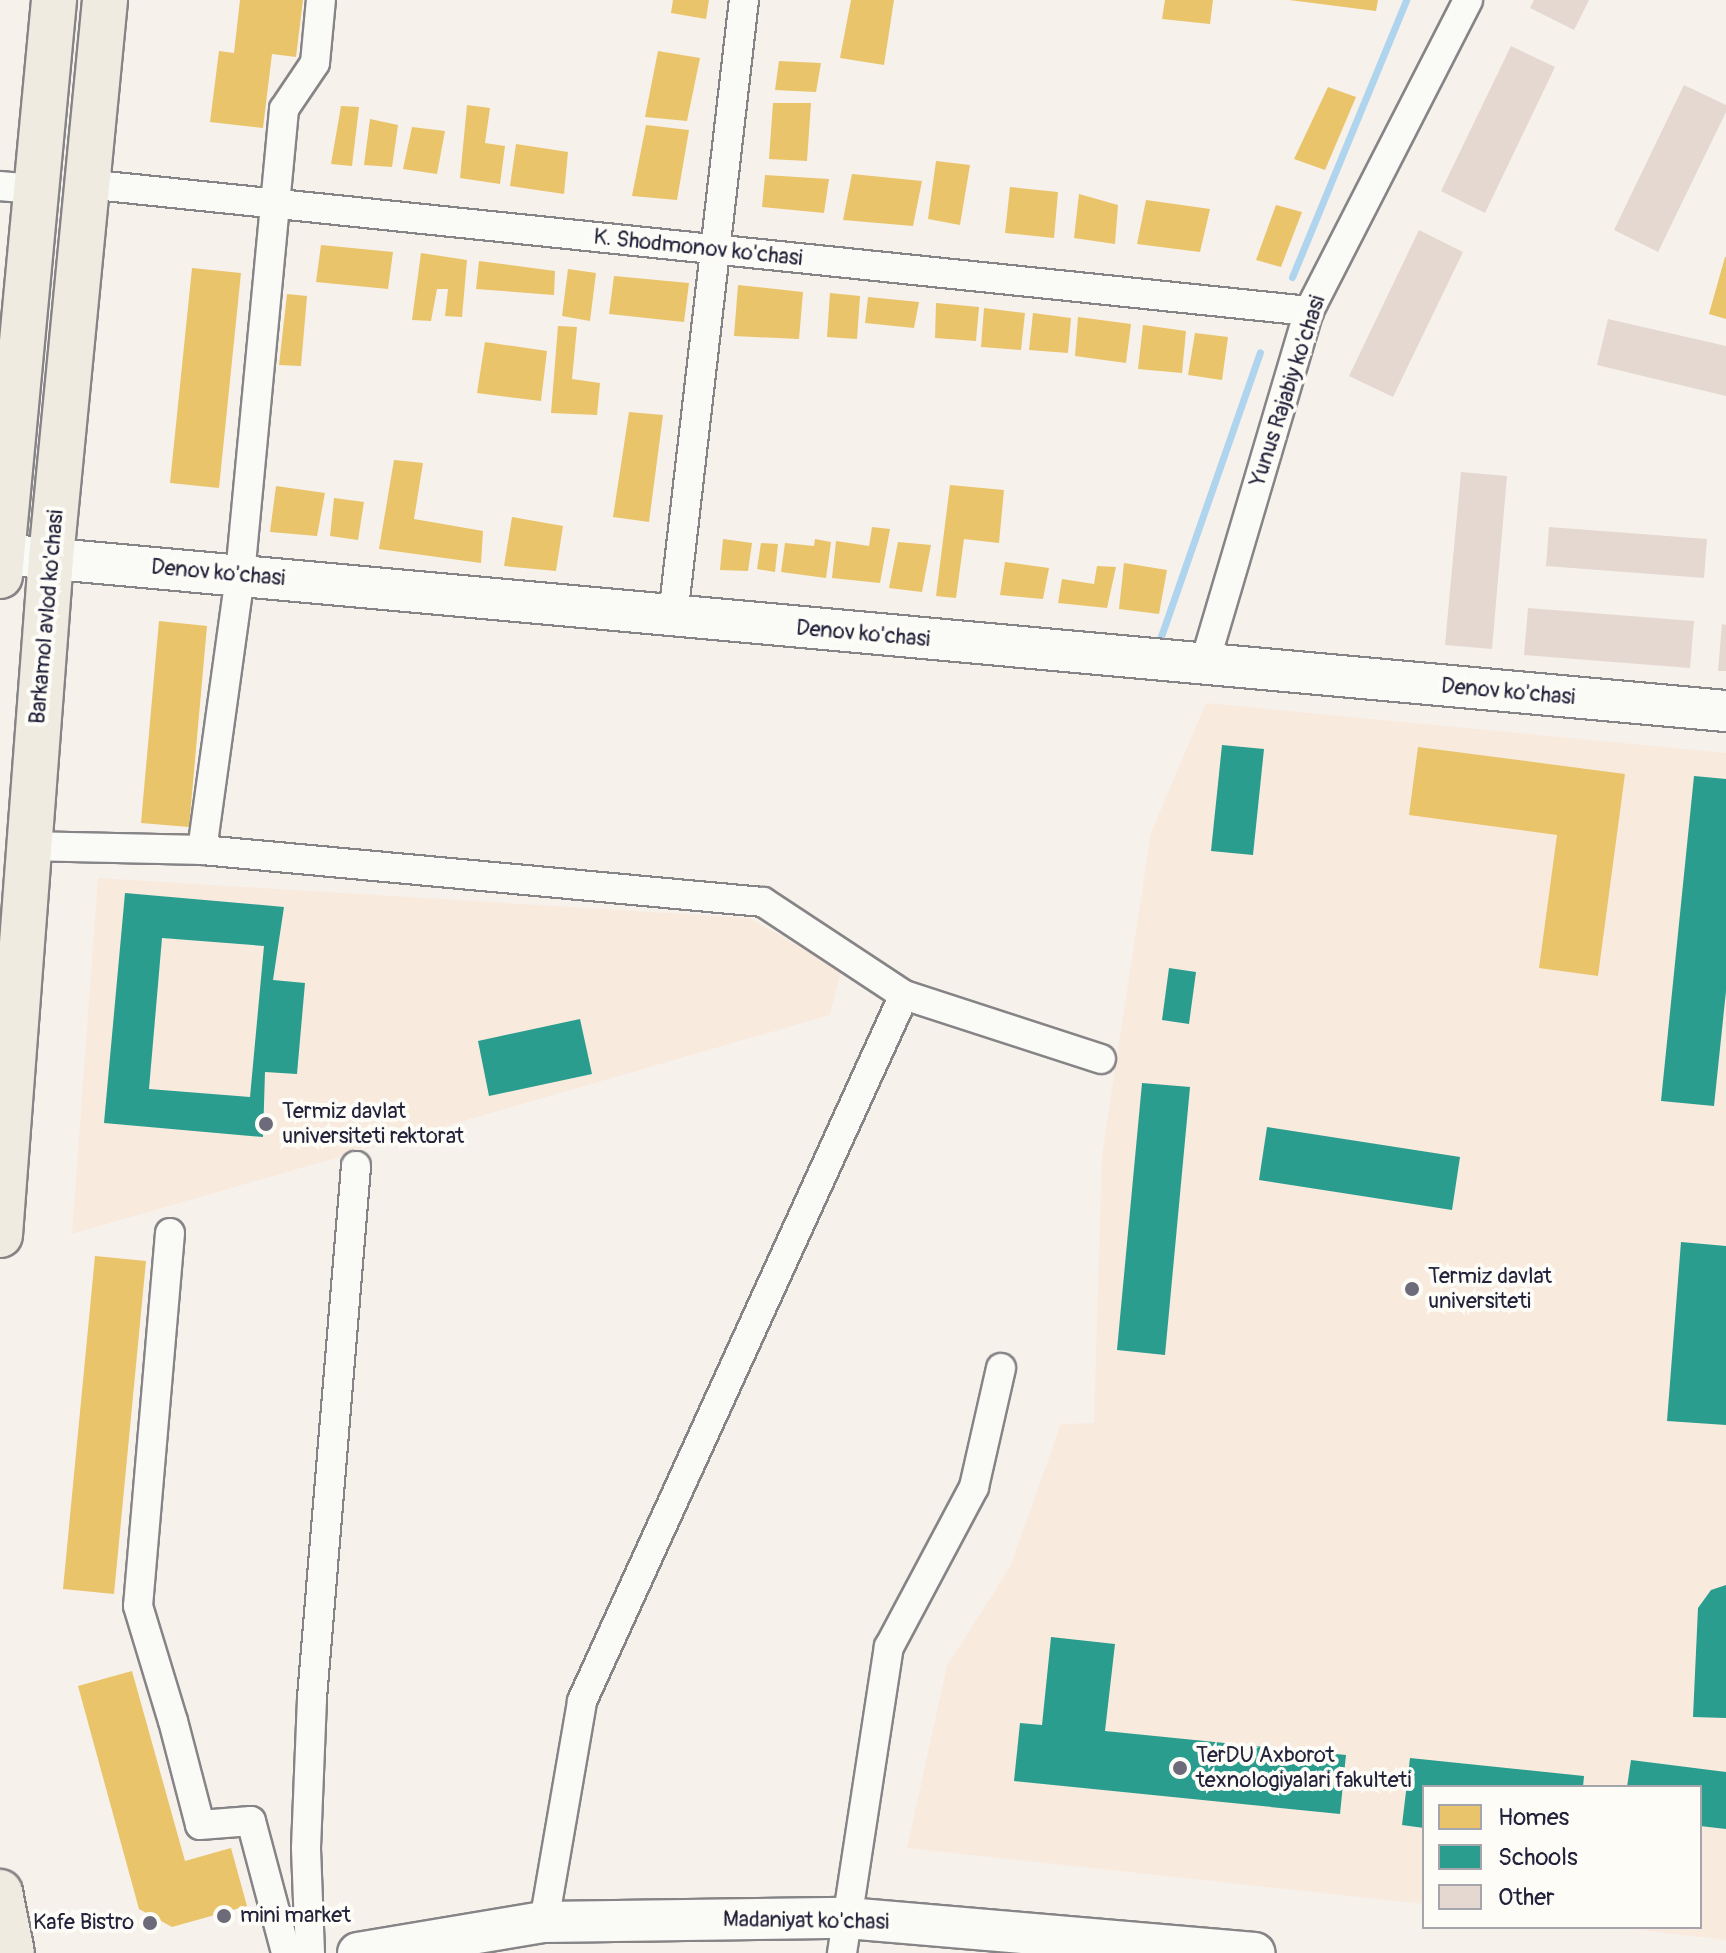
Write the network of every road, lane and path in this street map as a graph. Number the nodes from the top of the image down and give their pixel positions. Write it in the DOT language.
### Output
graph roads {
  1 [pos="54,0"];
  2 [pos="105,0"];
  3 [pos="321,0"];
  4 [pos="744,0"];
  5 [pos="1468,0"];
  6 [pos="86,184"];
  7 [pos="18,187"];
  8 [pos="273,205"];
  9 [pos="713,250"];
  10 [pos="1309,311"];
  11 [pos="51,558"];
  12 [pos="1,561"];
  13 [pos="240,575"];
  14 [pos="673,616"];
  15 [pos="1204,665"];
  16 [pos="1726,711"];
  17 [pos="28,846"];
  18 [pos="202,850"];
  19 [pos="904,995"];
  20 [pos="1101,1059"];
  21 [pos="356,1166"];
  22 [pos="170,1233"];
  23 [pos="0,1235"];
  24 [pos="1001,1368"];
  25 [pos="0,1892"];
  26 [pos="544,1922"];
  27 [pos="844,1935"];
  28 [pos="12,1953"];
  29 [pos="286,1953"];
  30 [pos="310,1953"];
  31 [pos="358,1953"];
  32 [pos="1255,1953"];
  1 -- 7 [label="main road"];
  2 -- 6 [label="main road, Barkamol avlod ko'chasi"];
  3 -- 8 [label="street"];
  4 -- 9 [label="street"];
  5 -- 10 [label="street, Yunus Rajabiy ko'chasi"];
  6 -- 8 [label="street, K. Shodmonov ko'chasi"];
  6 -- 11 [label="main road, Barkamol avlod ko'chasi"];
  7 -- 12 [label="main road"];
  8 -- 9 [label="street, K. Shodmonov ko'chasi"];
  8 -- 13 [label="street"];
  9 -- 10 [label="street, K. Shodmonov ko'chasi"];
  9 -- 14 [label="street"];
  10 -- 15 [label="street, Yunus Rajabiy ko'chasi"];
  11 -- 12 [label="street, Denov ko'chasi"];
  11 -- 13 [label="street, Denov ko'chasi"];
  11 -- 17 [label="main road, Barkamol avlod ko'chasi"];
  13 -- 14 [label="street, Denov ko'chasi"];
  13 -- 18 [label="street"];
  14 -- 15 [label="street, Denov ko'chasi"];
  15 -- 16 [label="street, Denov ko'chasi"];
  17 -- 18 [label="street"];
  17 -- 23 [label="main road, Barkamol avlod ko'chasi"];
  18 -- 19 [label="street"];
  19 -- 20 [label="street"];
  19 -- 26 [label="street"];
  21 -- 30 [label="street"];
  22 -- 29 [label="street"];
  24 -- 27 [label="street"];
  25 -- 28 [label="main road"];
  26 -- 27 [label="street, Madaniyat ko'chasi"];
  26 -- 31 [label="street, Madaniyat ko'chasi"];
  27 -- 32 [label="street, Madaniyat ko'chasi"];
}
